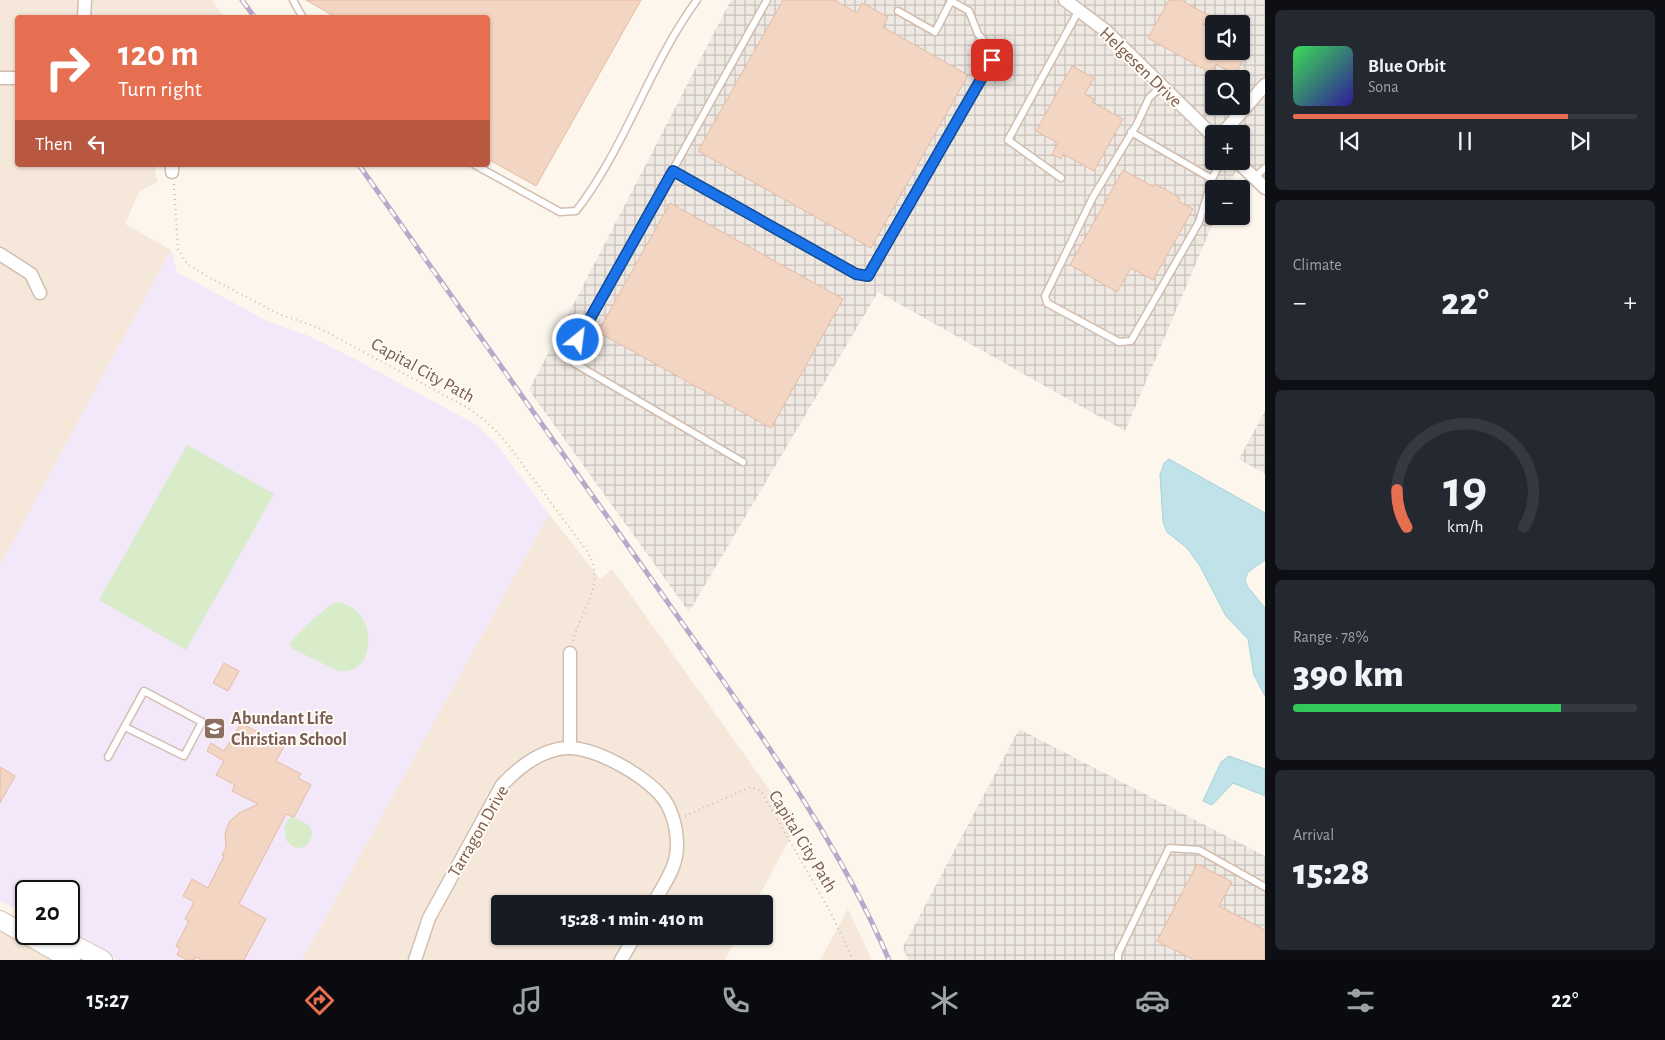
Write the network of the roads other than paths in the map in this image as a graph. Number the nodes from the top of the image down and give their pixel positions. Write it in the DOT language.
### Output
graph roads {
  1 [pos="85,0"];
  2 [pos="293,0"];
  3 [pos="697,0"];
  4 [pos="767,0"];
  5 [pos="951,0"];
  6 [pos="1065,0"];
  7 [pos="1079,9"];
  8 [pos="898,11"];
  9 [pos="84,15"];
  10 [pos="301,15"];
  11 [pos="0,78"];
  12 [pos="15,78"];
  13 [pos="1265,85"];
  14 [pos="1161,86"];
  15 [pos="1230,125"];
  16 [pos="1205,128"];
  17 [pos="1131,132"];
  18 [pos="480,167"];
  19 [pos="1265,168"];
  20 [pos="1216,170"];
  21 [pos="1246,170"];
  22 [pos="673,171"];
  23 [pos="1061,178"];
  24 [pos="1254,178"];
  25 [pos="1212,179"];
  26 [pos="1265,188"];
  27 [pos="0,254"];
  28 [pos="40,293"];
  29 [pos="743,462"];
  30 [pos="570,653"];
  31 [pos="125,727"];
  32 [pos="570,748"];
  33 [pos="108,757"];
  34 [pos="1265,887"];
  35 [pos="658,895"];
  36 [pos="0,909"];
  37 [pos="15,916"];
  38 [pos="0,920"];
  39 [pos="65,945"];
  40 [pos="630,945"];
  41 [pos="76,956"];
  42 [pos="103,960"];
  43 [pos="416,960"];
  44 [pos="621,960"];
  45 [pos="1118,960"];
  1 -- 9 [label="street"];
  2 -- 10 [label="lane"];
  3 -- 18 [label="lane"];
  4 -- 22 [label="lane"];
  5 -- 8 [label="lane"];
  5 -- 22 [label="lane"];
  6 -- 7 [label="street, Helgesen Drive"];
  7 -- 14 [label="street, Helgesen Drive"];
  7 -- 23 [label="lane"];
  11 -- 12 [label="street"];
  13 -- 15 [label="street"];
  14 -- 16 [label="street, Helgesen Drive"];
  14 -- 17 [label="lane"];
  17 -- 25 [label="lane"];
  17 -- 25 [label="lane"];
  19 -- 24 [label="lane"];
  20 -- 25 [label="lane"];
  21 -- 24 [label="street"];
  22 -- 29 [label="lane"];
  24 -- 26 [label="street"];
  27 -- 28 [label="street"];
  30 -- 32 [label="street"];
  31 -- 31 [label="lane"];
  31 -- 33 [label="lane"];
  32 -- 35 [label="street, Tarragon Drive"];
  32 -- 43 [label="street, Tarragon Drive"];
  34 -- 45 [label="lane"];
  36 -- 37 [label="main road"];
  38 -- 41 [label="main road"];
  39 -- 41 [label="main road"];
  40 -- 44 [label="street"];
  41 -- 42 [label="main road"];
}
